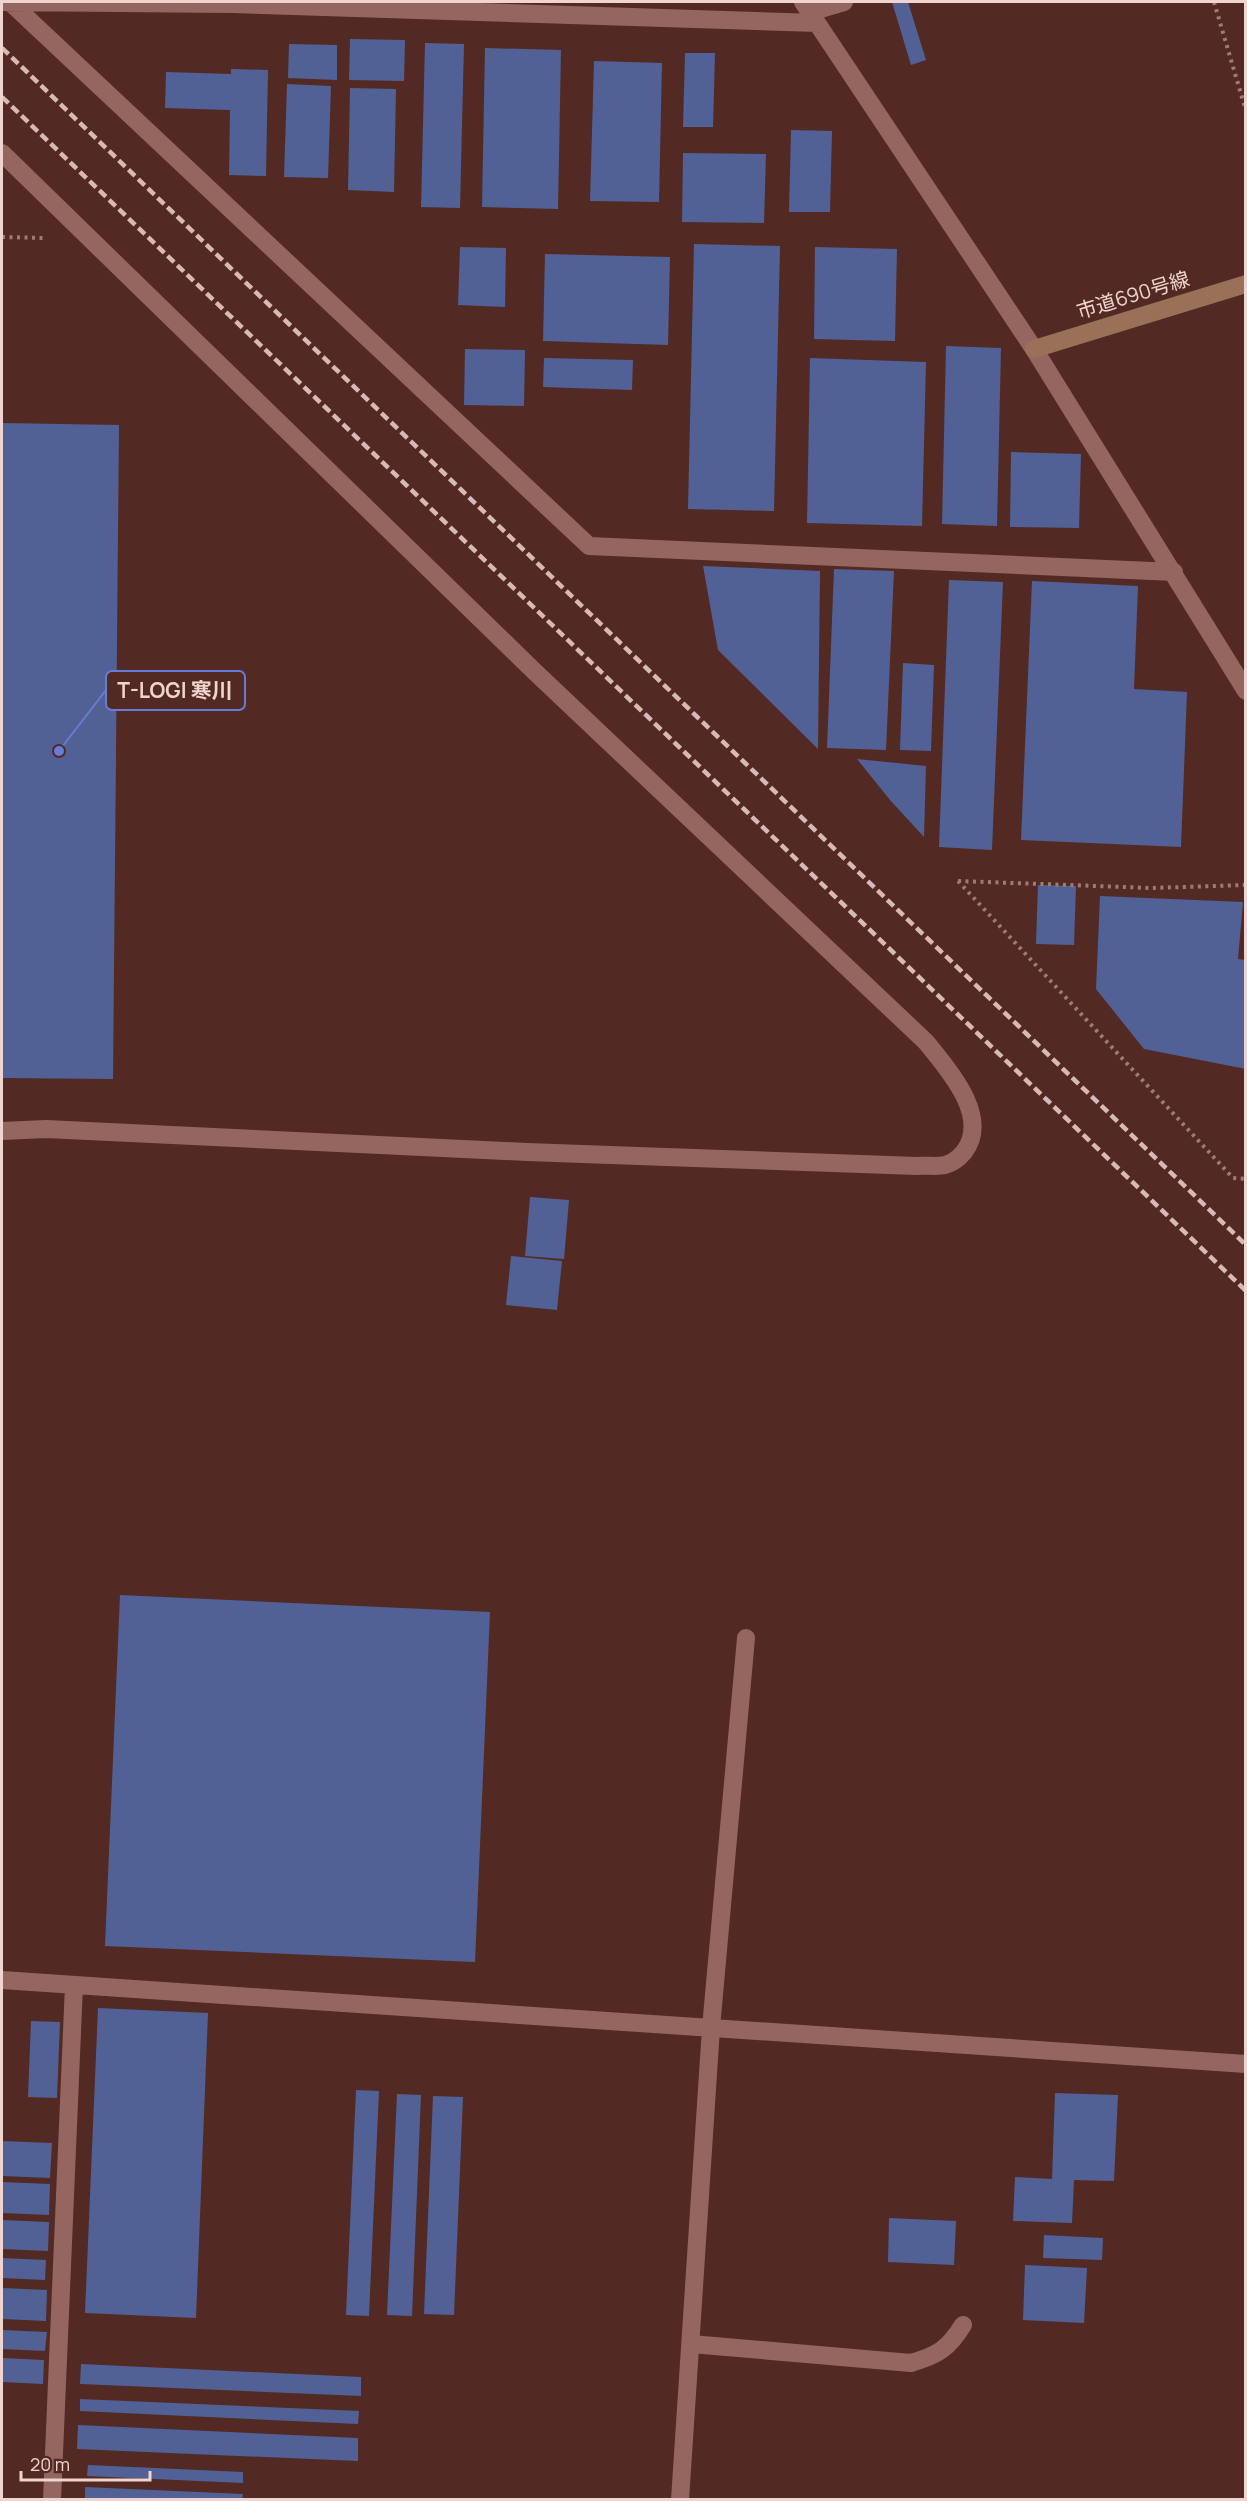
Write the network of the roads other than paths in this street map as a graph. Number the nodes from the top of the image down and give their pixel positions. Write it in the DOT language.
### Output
graph roads {
  1 [pos="2,2"];
  2 [pos="10,2"];
  3 [pos="844,2"];
  4 [pos="232,3"];
  5 [pos="810,12"];
  6 [pos="2,153"];
  7 [pos="1245,284"];
  8 [pos="1034,349"];
  9 [pos="1174,572"];
  10 [pos="1245,691"];
  11 [pos="2,1131"];
  12 [pos="746,1638"];
  13 [pos="2,1980"];
  14 [pos="74,1985"];
  15 [pos="711,2028"];
  16 [pos="1245,2064"];
  17 [pos="963,2325"];
  18 [pos="690,2344"];
  19 [pos="52,2499"];
  20 [pos="680,2499"];
  1 -- 2 [label="street"];
  2 -- 4 [label="street"];
  2 -- 9 [label="street"];
  3 -- 5 [label="street"];
  4 -- 5 [label="street"];
  5 -- 8 [label="street"];
  6 -- 11 [label="street"];
  7 -- 8 [label="street, 市道690号線"];
  8 -- 9 [label="street"];
  9 -- 10 [label="street"];
  12 -- 15 [label="street"];
  13 -- 14 [label="street"];
  14 -- 15 [label="street"];
  14 -- 19 [label="street"];
  15 -- 16 [label="street"];
  15 -- 18 [label="street"];
  17 -- 18 [label="street"];
  18 -- 20 [label="street"];
}
